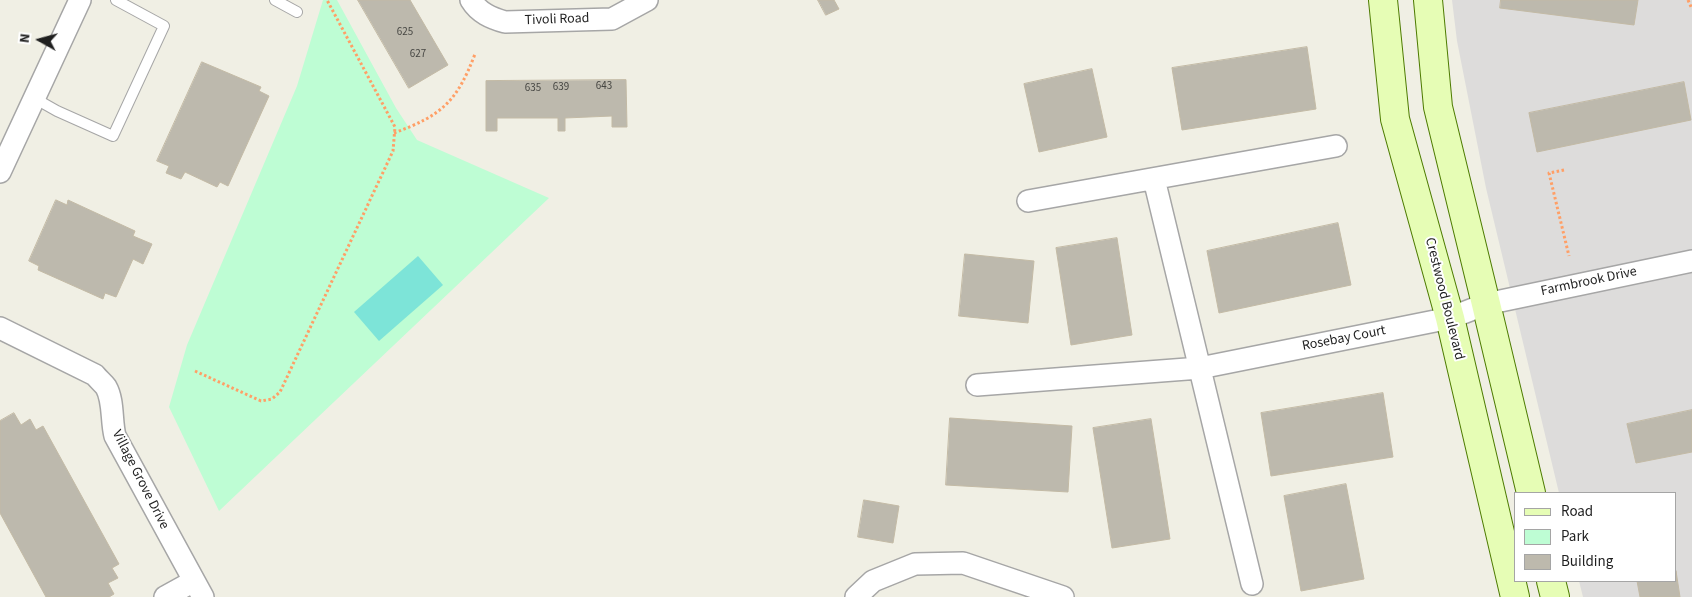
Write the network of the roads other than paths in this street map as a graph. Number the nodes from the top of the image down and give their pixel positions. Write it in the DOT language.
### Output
graph roads {
  1 [pos="80,0"];
  2 [pos="116,0"];
  3 [pos="275,0"];
  4 [pos="471,0"];
  5 [pos="647,0"];
  6 [pos="1383,0"];
  7 [pos="1428,0"];
  8 [pos="297,12"];
  9 [pos="34,98"];
  10 [pos="1336,146"];
  11 [pos="0,172"];
  12 [pos="1154,179"];
  13 [pos="1028,201"];
  14 [pos="1692,261"];
  15 [pos="1486,304"];
  16 [pos="1450,318"];
  17 [pos="0,328"];
  18 [pos="1200,368"];
  19 [pos="977,385"];
  20 [pos="1531,492"];
  21 [pos="1551,582"];
  22 [pos="1252,584"];
  23 [pos="198,589"];
  24 [pos="165,597"];
  25 [pos="856,597"];
  26 [pos="1063,597"];
  27 [pos="1514,597"];
  28 [pos="1555,597"];
  1 -- 9 [label="street"];
  2 -- 9 [label="lane"];
  3 -- 8 [label="lane"];
  4 -- 5 [label="street, Tivoli Road"];
  6 -- 16 [label="main road, Crestwood Boulevard"];
  7 -- 15 [label="main road"];
  9 -- 11 [label="street"];
  10 -- 12 [label="street"];
  12 -- 13 [label="street"];
  12 -- 18 [label="street"];
  14 -- 15 [label="street, Farmbrook Drive"];
  15 -- 16 [label="street, Rosebay Court"];
  15 -- 20 [label="main road"];
  16 -- 18 [label="street, Rosebay Court"];
  16 -- 27 [label="main road, Crestwood Boulevard"];
  17 -- 23 [label="street, Village Grove Drive"];
  18 -- 19 [label="street, Rosebay Court"];
  18 -- 22 [label="street"];
  21 -- 28 [label="main road"];
  23 -- 24 [label="street"];
  25 -- 26 [label="street"];
}
